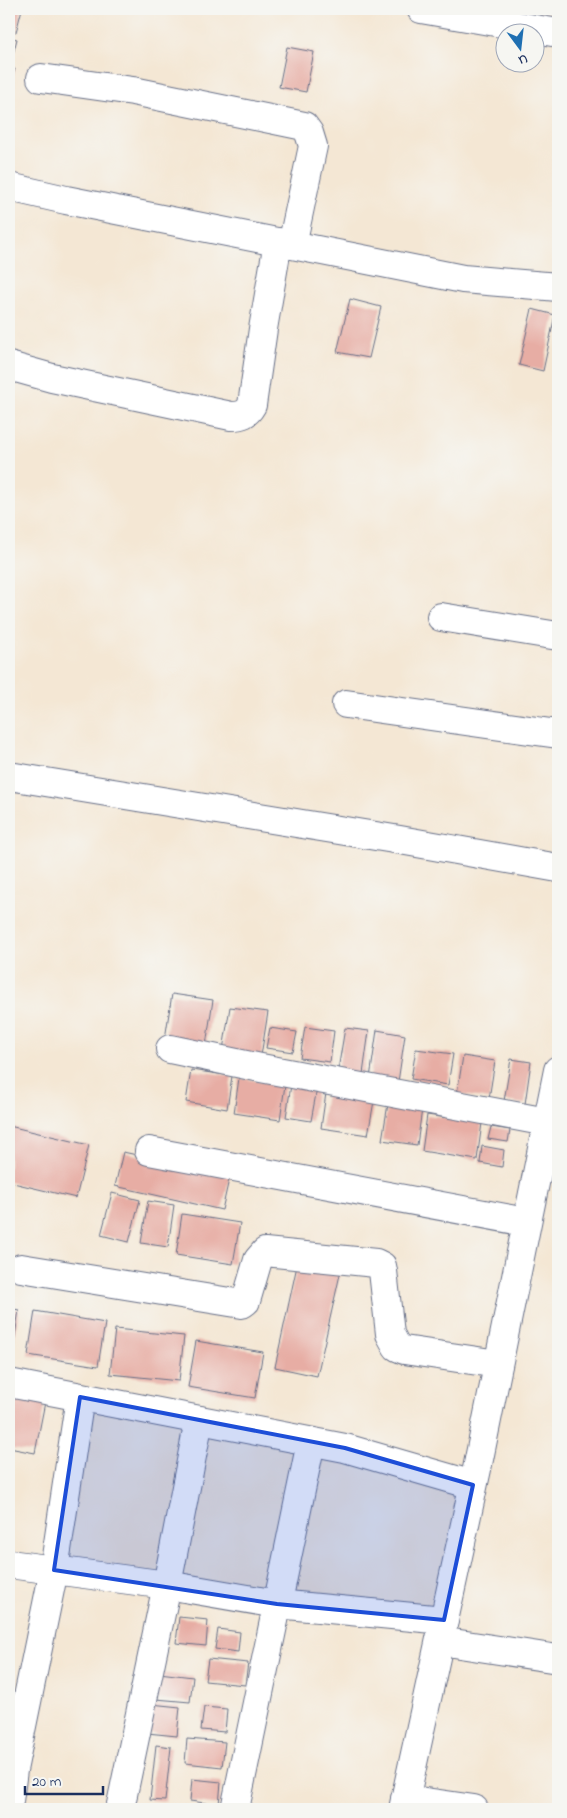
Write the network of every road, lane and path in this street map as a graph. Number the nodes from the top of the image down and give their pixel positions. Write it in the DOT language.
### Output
graph roads {
  1 [pos="421,9"];
  2 [pos="558,33"];
  3 [pos="41,78"];
  4 [pos="9,187"];
  5 [pos="285,243"];
  6 [pos="558,287"];
  7 [pos="9,366"];
  8 [pos="441,617"];
  9 [pos="558,636"];
  10 [pos="346,704"];
  11 [pos="558,734"];
  12 [pos="9,776"];
  13 [pos="558,868"];
  14 [pos="170,1049"];
  15 [pos="558,1070"];
  16 [pos="547,1122"];
  17 [pos="150,1151"];
  18 [pos="526,1222"];
  19 [pos="21,1268"];
  20 [pos="498,1364"];
  21 [pos="9,1383"];
  22 [pos="80,1397"];
  23 [pos="199,1420"];
  24 [pos="311,1442"];
  25 [pos="473,1485"];
  26 [pos="9,1564"];
  27 [pos="54,1570"];
  28 [pos="167,1585"];
  29 [pos="277,1604"];
  30 [pos="442,1630"];
  31 [pos="558,1659"];
  32 [pos="9,1801"];
  33 [pos="404,1804"];
  34 [pos="120,1809"];
  35 [pos="235,1809"];
  36 [pos="474,1809"];
  1 -- 2 [label="street"];
  3 -- 5 [label="street"];
  4 -- 5 [label="street"];
  5 -- 6 [label="street"];
  5 -- 7 [label="street"];
  8 -- 9 [label="street"];
  10 -- 11 [label="street"];
  12 -- 13 [label="street"];
  14 -- 16 [label="street"];
  15 -- 16 [label="street"];
  16 -- 18 [label="street"];
  17 -- 18 [label="street"];
  18 -- 20 [label="street"];
  19 -- 20 [label="street"];
  20 -- 25 [label="street"];
  21 -- 22 [label="street"];
  22 -- 23 [label="street"];
  22 -- 27 [label="street"];
  23 -- 24 [label="street"];
  23 -- 28 [label="street"];
  24 -- 25 [label="street"];
  24 -- 29 [label="street"];
  25 -- 30 [label="street"];
  26 -- 27 [label="street"];
  27 -- 28 [label="street"];
  27 -- 32 [label="street"];
  28 -- 29 [label="street"];
  28 -- 34 [label="street"];
  29 -- 30 [label="street"];
  29 -- 35 [label="street"];
  30 -- 31 [label="street"];
  30 -- 33 [label="street"];
  33 -- 36 [label="street"];
}
